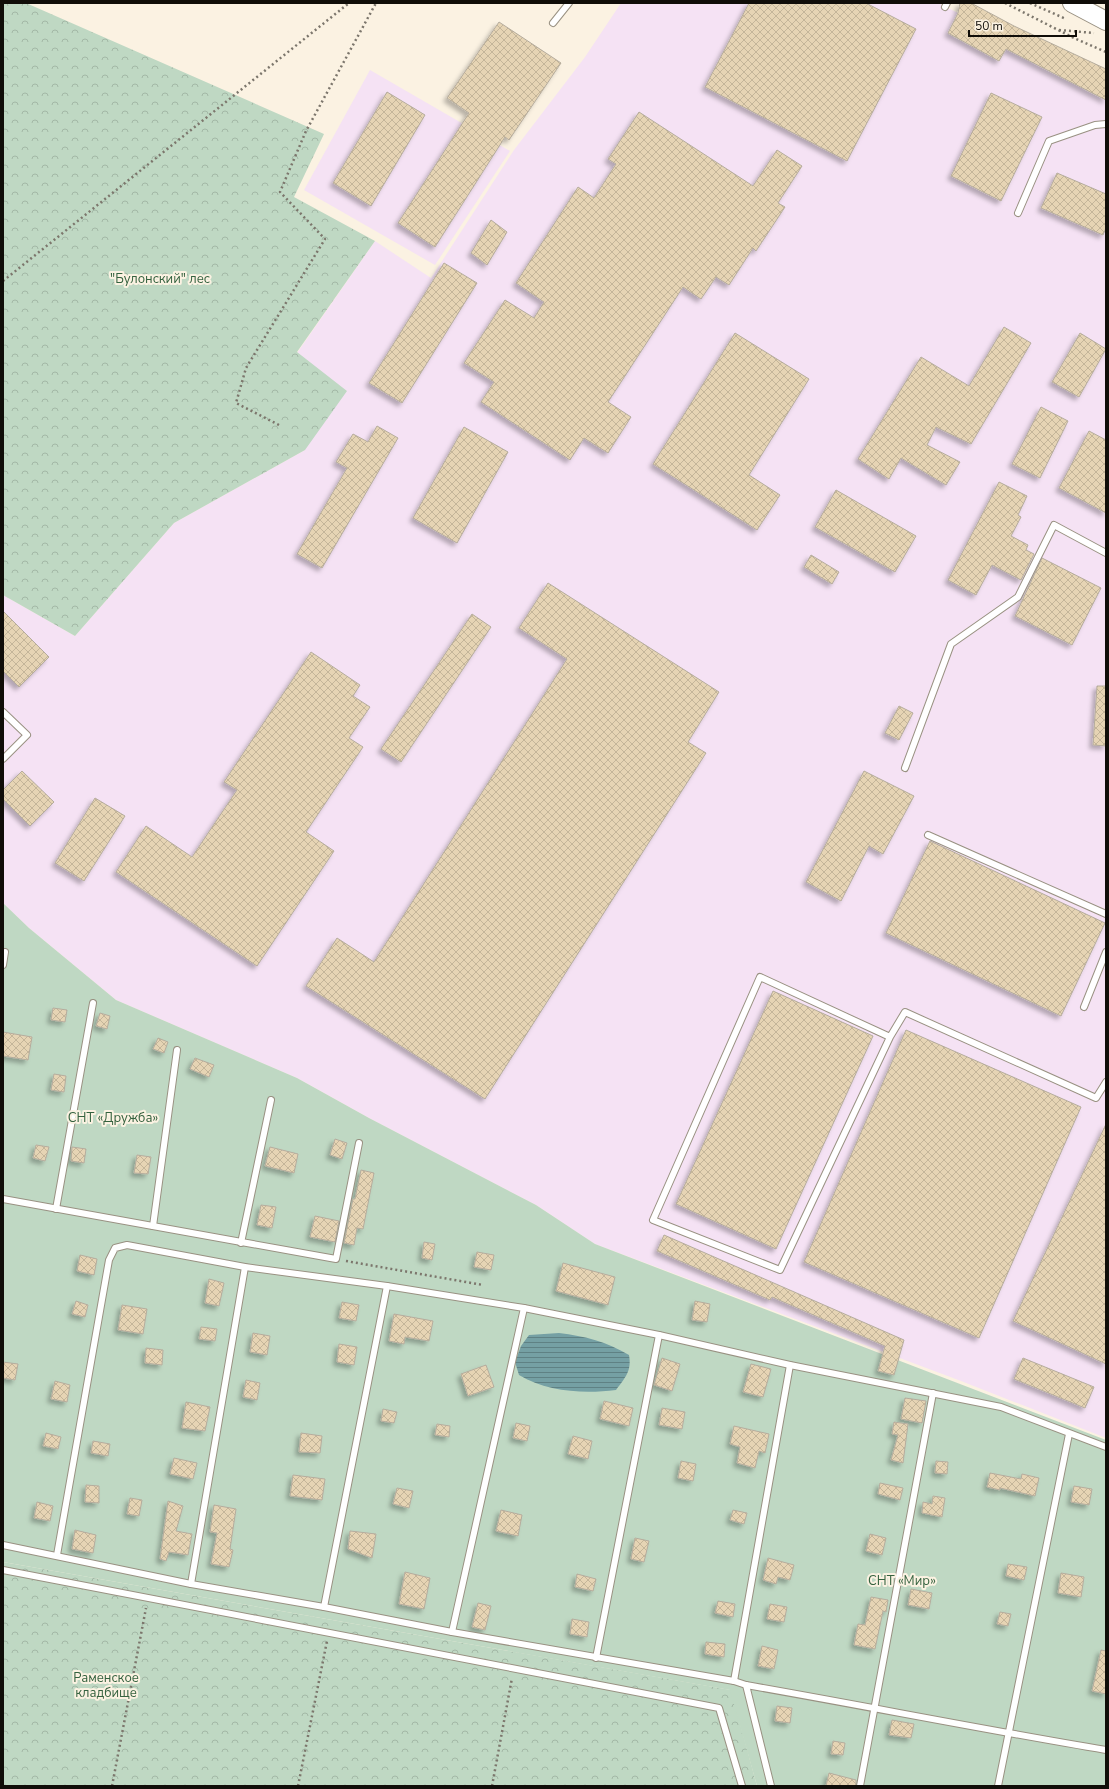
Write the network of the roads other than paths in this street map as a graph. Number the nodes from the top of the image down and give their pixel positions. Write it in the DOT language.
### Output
graph roads {
  1 [pos="568,3"];
  2 [pos="1072,3"];
  3 [pos="553,23"];
  4 [pos="1101,27"];
  5 [pos="1106,124"];
  6 [pos="1018,213"];
  7 [pos="1106,554"];
  8 [pos="3,712"];
  9 [pos="3,759"];
  10 [pos="905,768"];
  11 [pos="928,835"];
  12 [pos="1106,914"];
  13 [pos="5,952"];
  14 [pos="1106,952"];
  15 [pos="3,965"];
  16 [pos="93,1003"];
  17 [pos="1084,1007"];
  18 [pos="890,1037"];
  19 [pos="177,1050"];
  20 [pos="1106,1082"];
  21 [pos="270,1100"];
  22 [pos="359,1143"];
  23 [pos="3,1199"];
  24 [pos="56,1209"];
  25 [pos="153,1226"];
  26 [pos="241,1242"];
  27 [pos="245,1267"];
  28 [pos="387,1286"];
  29 [pos="524,1308"];
  30 [pos="659,1335"];
  31 [pos="790,1365"];
  32 [pos="933,1393"];
  33 [pos="1069,1434"];
  34 [pos="1106,1447"];
  35 [pos="3,1545"];
  36 [pos="57,1555"];
  37 [pos="3,1570"];
  38 [pos="191,1584"];
  39 [pos="324,1607"];
  40 [pos="452,1632"];
  41 [pos="596,1658"];
  42 [pos="734,1681"];
  43 [pos="746,1685"];
  44 [pos="876,1708"];
  45 [pos="1008,1734"];
  46 [pos="1106,1750"];
  47 [pos="742,1786"];
  48 [pos="771,1786"];
  49 [pos="860,1786"];
  50 [pos="998,1786"];
  1 -- 3 [label="lane"];
  2 -- 4 [label="main road"];
  5 -- 6 [label="lane"];
  7 -- 10 [label="lane"];
  8 -- 9 [label="lane"];
  11 -- 12 [label="lane"];
  13 -- 15 [label="lane"];
  14 -- 17 [label="lane"];
  16 -- 24 [label="lane"];
  18 -- 18 [label="lane"];
  18 -- 20 [label="lane"];
  19 -- 25 [label="lane"];
  21 -- 26 [label="lane"];
  22 -- 26 [label="lane"];
  23 -- 24 [label="lane"];
  24 -- 25 [label="lane"];
  25 -- 26 [label="lane"];
  27 -- 28 [label="lane"];
  27 -- 36 [label="lane"];
  27 -- 38 [label="lane"];
  28 -- 29 [label="lane"];
  28 -- 39 [label="lane"];
  29 -- 30 [label="lane"];
  29 -- 40 [label="lane"];
  30 -- 31 [label="lane"];
  30 -- 41 [label="lane"];
  31 -- 32 [label="lane"];
  31 -- 42 [label="lane"];
  32 -- 33 [label="lane"];
  32 -- 44 [label="lane"];
  33 -- 34 [label="lane"];
  33 -- 45 [label="lane"];
  35 -- 36 [label="lane"];
  36 -- 38 [label="lane"];
  37 -- 47 [label="lane"];
  38 -- 39 [label="lane"];
  39 -- 40 [label="lane"];
  40 -- 41 [label="lane"];
  41 -- 42 [label="lane"];
  42 -- 43 [label="lane"];
  43 -- 44 [label="lane"];
  43 -- 48 [label="lane"];
  44 -- 45 [label="lane"];
  44 -- 49 [label="lane"];
  45 -- 46 [label="lane"];
  45 -- 50 [label="lane"];
}
